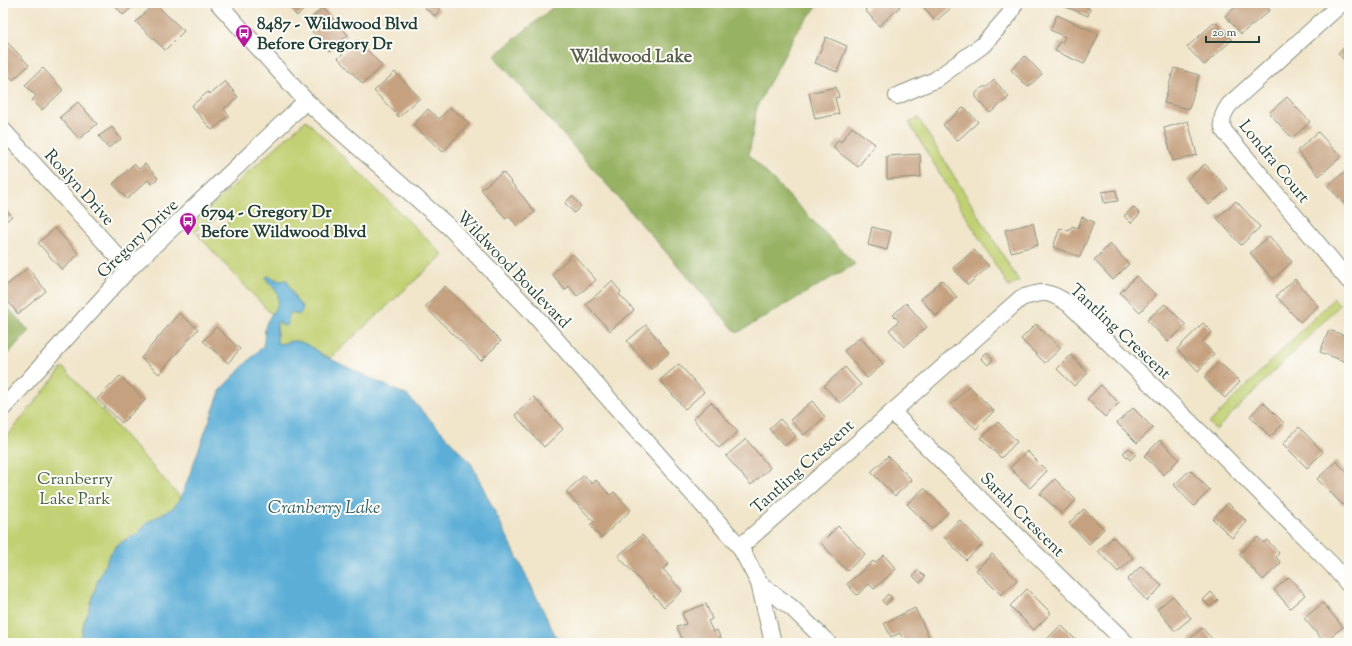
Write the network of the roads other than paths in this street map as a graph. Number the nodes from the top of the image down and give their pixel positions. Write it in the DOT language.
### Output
graph roads {
  1 [pos="218,3"];
  2 [pos="1015,3"];
  3 [pos="1342,3"];
  4 [pos="897,96"];
  5 [pos="306,101"];
  6 [pos="3,130"];
  7 [pos="130,269"];
  8 [pos="1349,281"];
  9 [pos="3,408"];
  10 [pos="892,412"];
  11 [pos="740,547"];
  12 [pos="759,583"];
  13 [pos="1349,585"];
  14 [pos="772,643"];
  15 [pos="828,643"];
  16 [pos="1126,643"];
  1 -- 5 [label="street, Wildwood Boulevard"];
  2 -- 4 [label="street"];
  3 -- 8 [label="street, Londra Court"];
  5 -- 7 [label="street, Gregory Drive"];
  5 -- 11 [label="street, Wildwood Boulevard"];
  6 -- 7 [label="street, Roslyn Drive"];
  7 -- 9 [label="street, Gregory Drive"];
  10 -- 11 [label="street, Tantling Crescent"];
  10 -- 13 [label="street, Tantling Crescent"];
  10 -- 16 [label="street, Sarah Crescent"];
  11 -- 12 [label="street, Wildwood Boulevard"];
  12 -- 14 [label="street, Wildwood Boulevard"];
  12 -- 15 [label="street, Wildwood Boulevard"];
}
